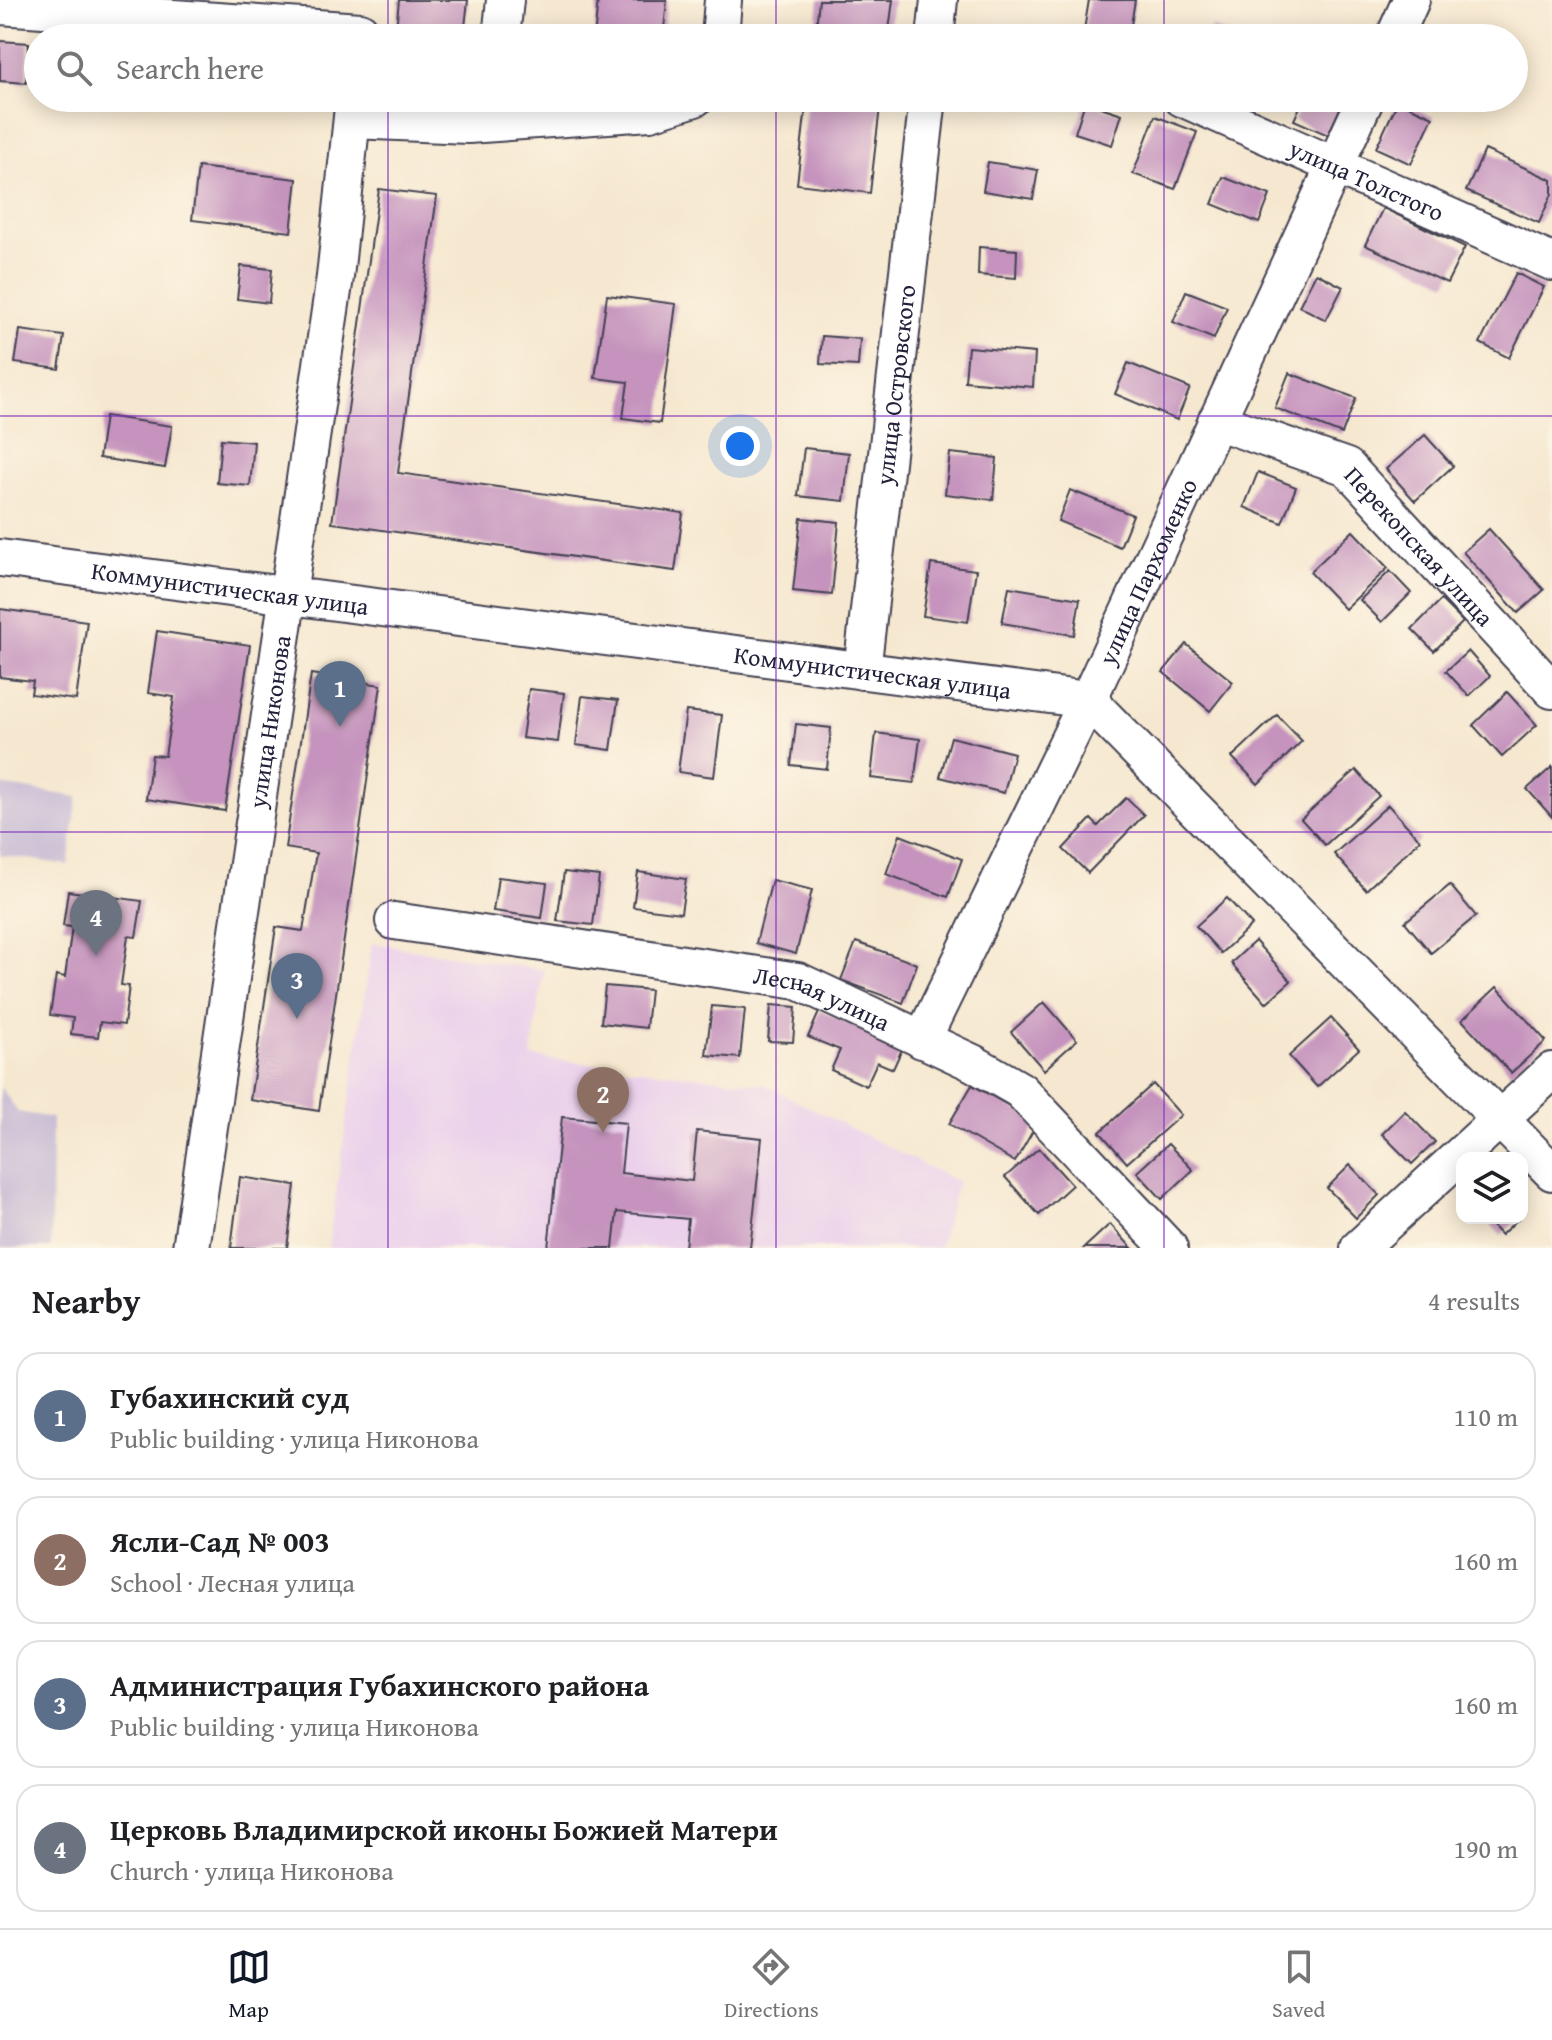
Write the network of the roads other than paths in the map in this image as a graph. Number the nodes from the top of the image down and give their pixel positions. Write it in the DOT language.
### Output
graph roads {
  1 [pos="505,0"];
  2 [pos="723,0"];
  3 [pos="939,0"];
  4 [pos="1411,0"];
  5 [pos="0,6"];
  6 [pos="361,23"];
  7 [pos="502,24"];
  8 [pos="721,24"];
  9 [pos="936,24"];
  10 [pos="1400,24"];
  11 [pos="353,112"];
  12 [pos="366,112"];
  13 [pos="440,112"];
  14 [pos="650,112"];
  15 [pos="926,112"];
  16 [pos="1214,112"];
  17 [pos="1360,112"];
  18 [pos="420,124"];
  19 [pos="1335,165"];
  20 [pos="1552,262"];
  21 [pos="1216,421"];
  22 [pos="0,558"];
  23 [pos="288,597"];
  24 [pos="862,671"];
  25 [pos="1552,690"];
  26 [pos="1088,700"];
  27 [pos="394,921"];
  28 [pos="922,1040"];
  29 [pos="1552,1071"];
  30 [pos="1501,1119"];
  31 [pos="1552,1172"];
  32 [pos="191,1248"];
  33 [pos="1169,1248"];
  34 [pos="1359,1248"];
  1 -- 7 [label="street"];
  2 -- 8 [label="street"];
  3 -- 9 [label="street"];
  4 -- 10 [label="street"];
  5 -- 6 [label="street"];
  11 -- 23 [label="street, улица Никонова"];
  12 -- 18 [label="street"];
  13 -- 18 [label="street"];
  14 -- 18 [label="street"];
  15 -- 24 [label="street, улица Островского"];
  16 -- 19 [label="street, улица Толстого"];
  17 -- 19 [label="street, улица Пархоменко"];
  19 -- 20 [label="street, улица Толстого"];
  19 -- 21 [label="street, улица Пархоменко"];
  21 -- 25 [label="street, Перекопская улица"];
  21 -- 26 [label="street, улица Пархоменко"];
  22 -- 23 [label="street, Коммунистическая улица"];
  23 -- 24 [label="street, Коммунистическая улица"];
  23 -- 32 [label="street, улица Никонова"];
  24 -- 26 [label="street, Коммунистическая улица"];
  26 -- 28 [label="street, улица Пархоменко"];
  26 -- 30 [label="street"];
  27 -- 28 [label="street, Лесная улица"];
  28 -- 33 [label="street, Лесная улица"];
  29 -- 30 [label="street"];
  30 -- 31 [label="street"];
  30 -- 34 [label="street"];
}
